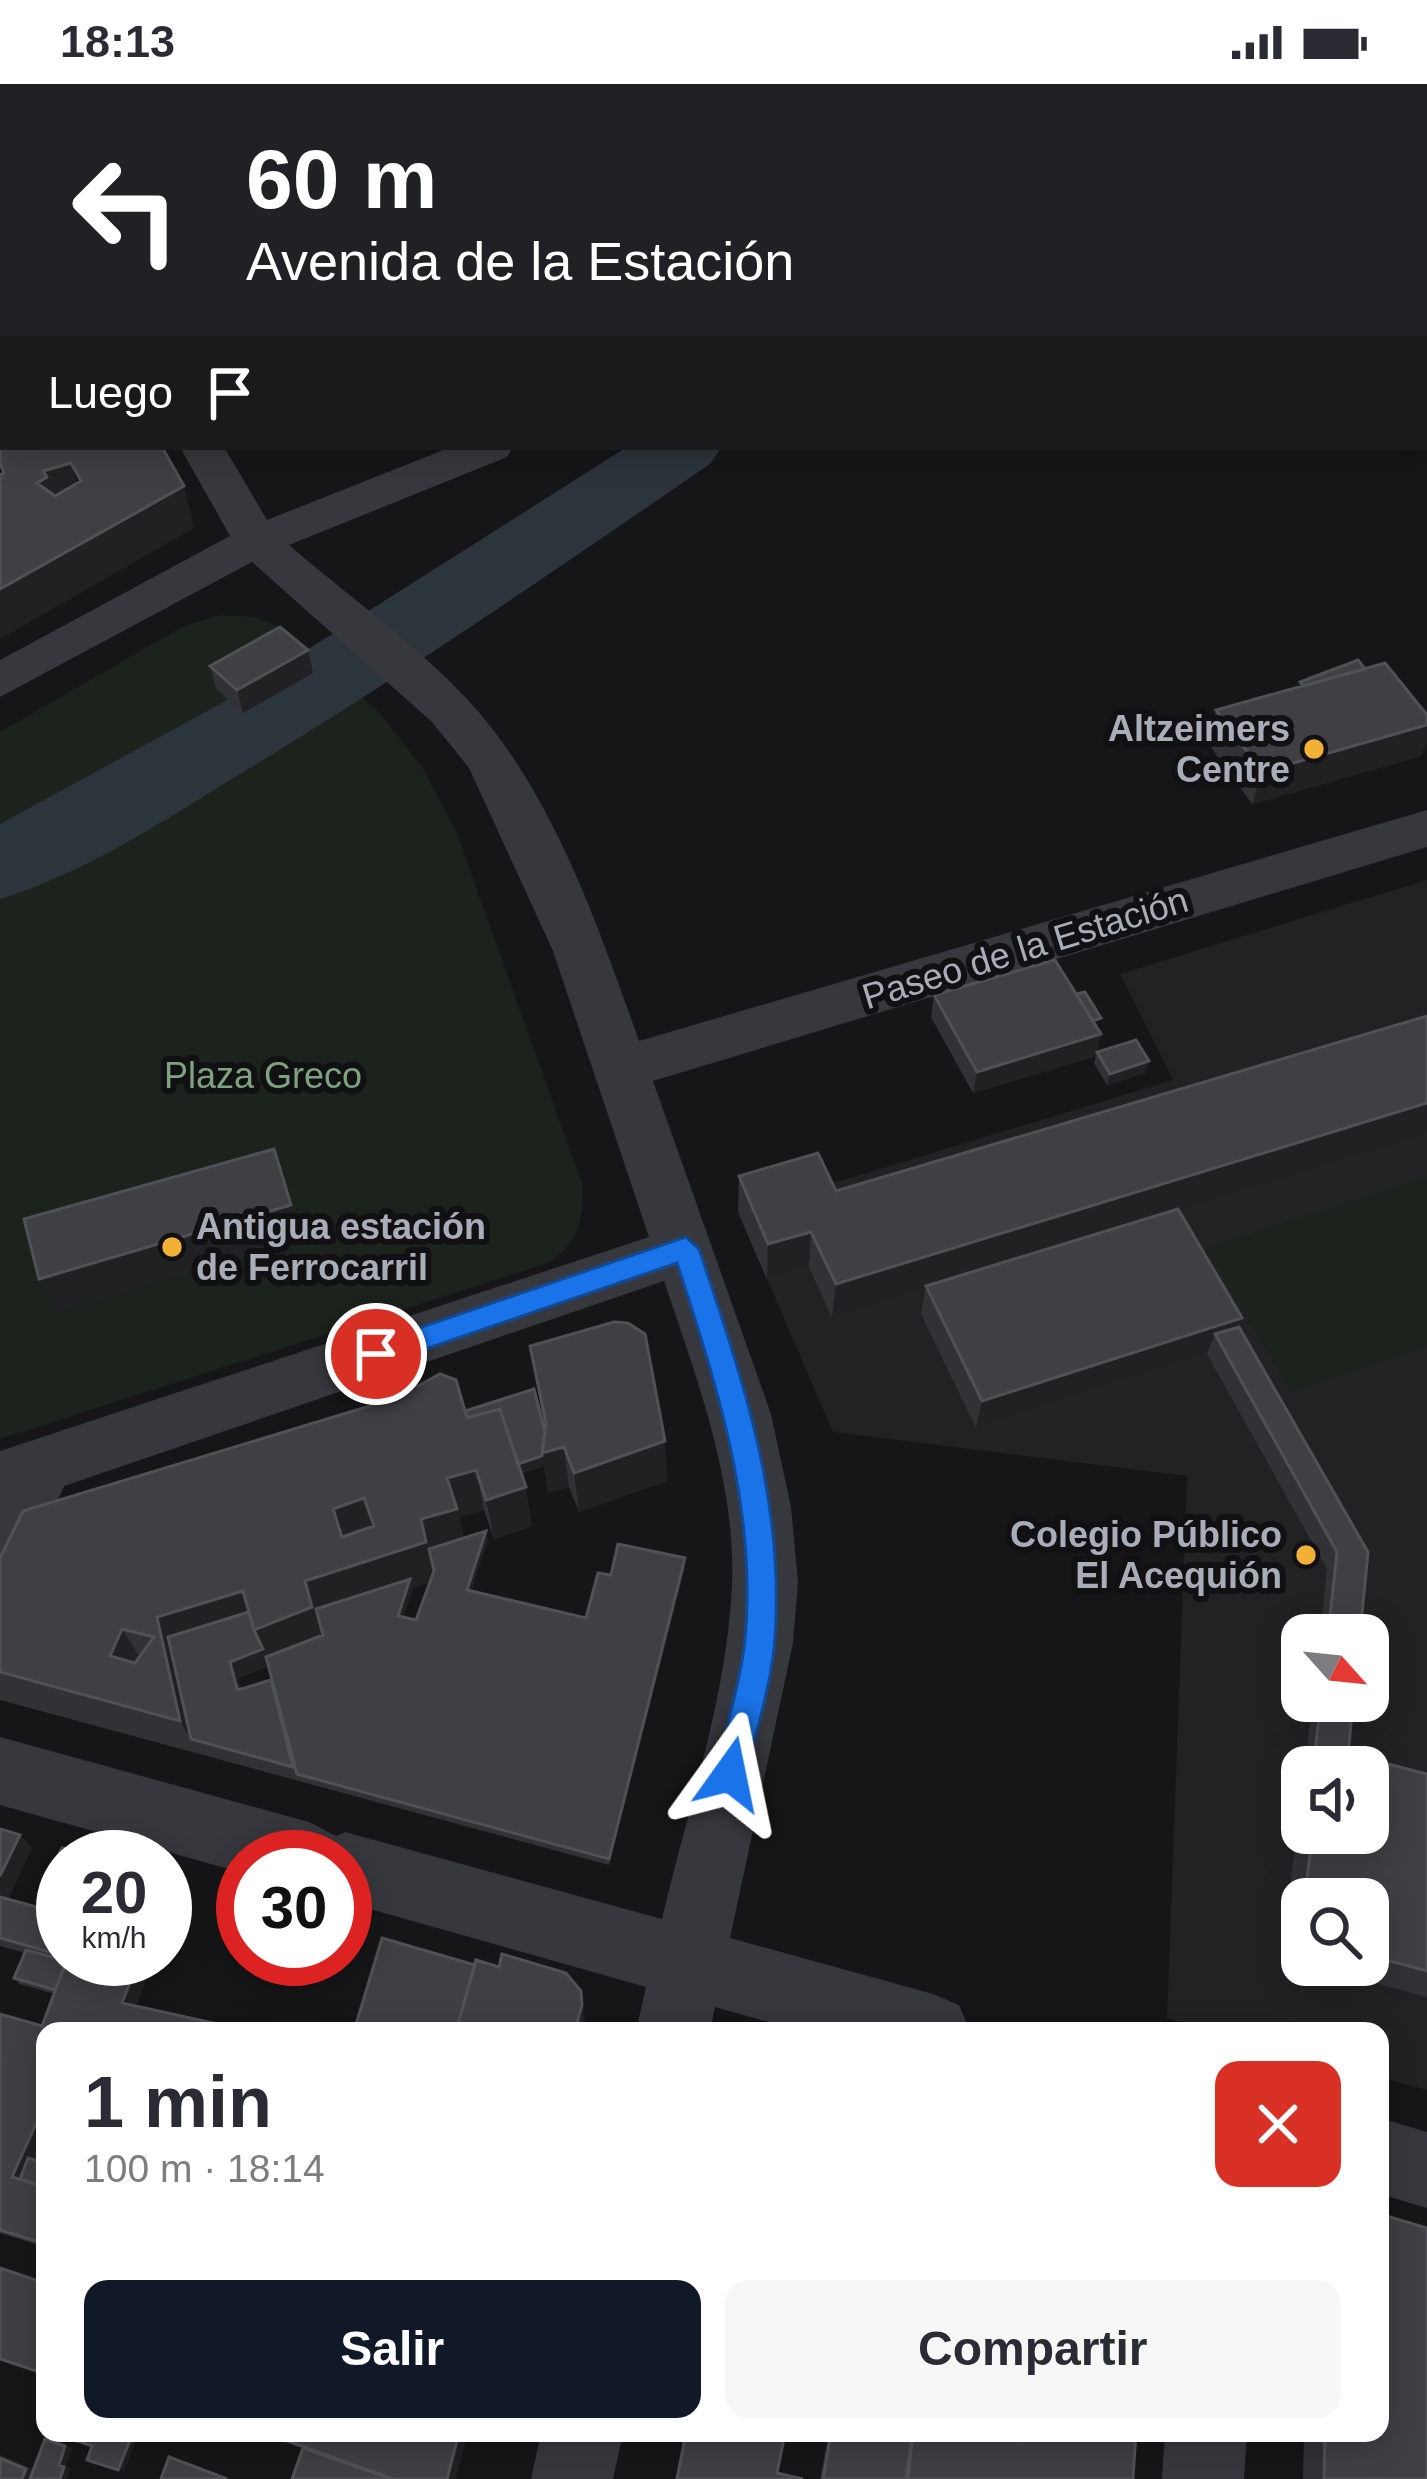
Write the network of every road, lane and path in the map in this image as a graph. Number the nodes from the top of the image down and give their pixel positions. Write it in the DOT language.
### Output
graph roads {
  1 [pos="204,450"];
  2 [pos="483,450"];
  3 [pos="256,542"];
  4 [pos="0,681"];
  5 [pos="1427,828"];
  6 [pos="623,1068"];
  7 [pos="686,1249"];
  8 [pos="20,1473"];
  9 [pos="0,1558"];
  10 [pos="0,1772"];
  11 [pos="216,1831"];
  12 [pos="372,1874"];
  13 [pos="688,1962"];
  14 [pos="675,2022"];
  15 [pos="901,2022"];
  16 [pos="1389,2159"];
  17 [pos="1427,2170"];
  18 [pos="580,2442"];
  19 [pos="1205,2442"];
  20 [pos="572,2479"];
  21 [pos="1203,2479"];
  1 -- 3 [label="street"];
  2 -- 3 [label="street"];
  3 -- 4 [label="street"];
  3 -- 6 [label="street"];
  5 -- 6 [label="street, Paseo de la Estación"];
  6 -- 7 [label="street"];
  7 -- 8 [label="street"];
  7 -- 13 [label="street"];
  8 -- 9 [label="street"];
  10 -- 11 [label="street"];
  12 -- 13 [label="street"];
  13 -- 14 [label="street"];
  13 -- 15 [label="street"];
  16 -- 17 [label="street"];
  18 -- 20 [label="street"];
  19 -- 21 [label="street"];
}
